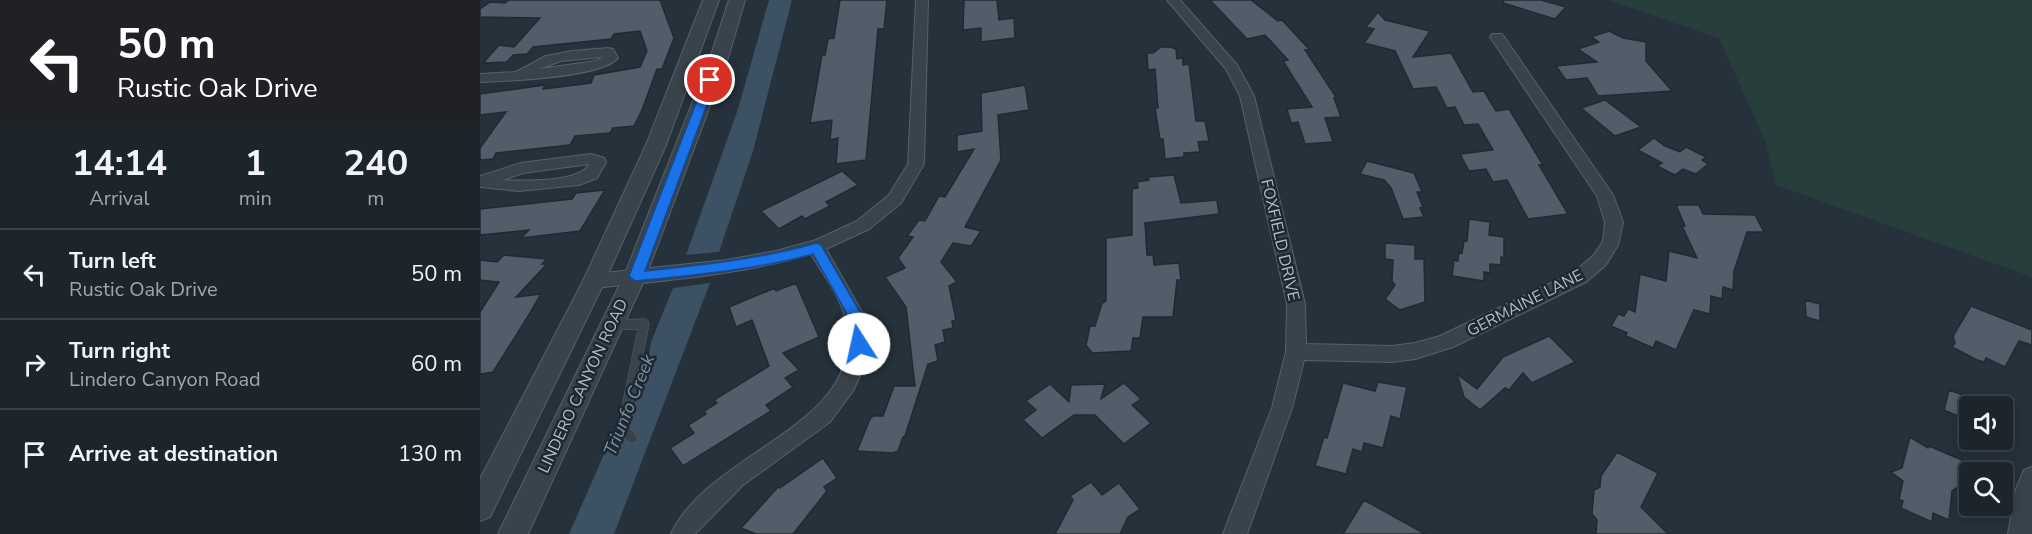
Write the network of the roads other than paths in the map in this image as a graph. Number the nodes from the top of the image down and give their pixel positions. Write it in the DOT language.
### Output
graph roads {
  1 [pos="711,0"];
  2 [pos="737,0"];
  3 [pos="922,0"];
  4 [pos="1173,0"];
  5 [pos="1497,37"];
  6 [pos="519,76"];
  7 [pos="480,78"];
  8 [pos="483,181"];
  9 [pos="817,248"];
  10 [pos="635,276"];
  11 [pos="594,282"];
  12 [pos="612,325"];
  13 [pos="1296,352"];
  14 [pos="632,438"];
  15 [pos="2032,477"];
  16 [pos="480,508"];
  17 [pos="513,534"];
  18 [pos="683,534"];
  19 [pos="1235,534"];
  20 [pos="2020,534"];
  1 -- 11 [label="street, LINDERO CANYON ROAD"];
  2 -- 10 [label="street, LINDERO CANYON ROAD"];
  3 -- 9 [label="street"];
  4 -- 13 [label="street, FOXFIELD DRIVE"];
  5 -- 13 [label="street, GERMAINE LANE"];
  6 -- 6 [label="street"];
  6 -- 7 [label="street"];
  8 -- 8 [label="street"];
  9 -- 10 [label="street"];
  9 -- 18 [label="street"];
  10 -- 11 [label="street"];
  10 -- 12 [label="street, LINDERO CANYON ROAD"];
  11 -- 16 [label="street, LINDERO CANYON ROAD"];
  12 -- 14 [label="lane"];
  12 -- 17 [label="street, LINDERO CANYON ROAD"];
  13 -- 19 [label="street, FOXFIELD DRIVE"];
  15 -- 20 [label="street"];
}
